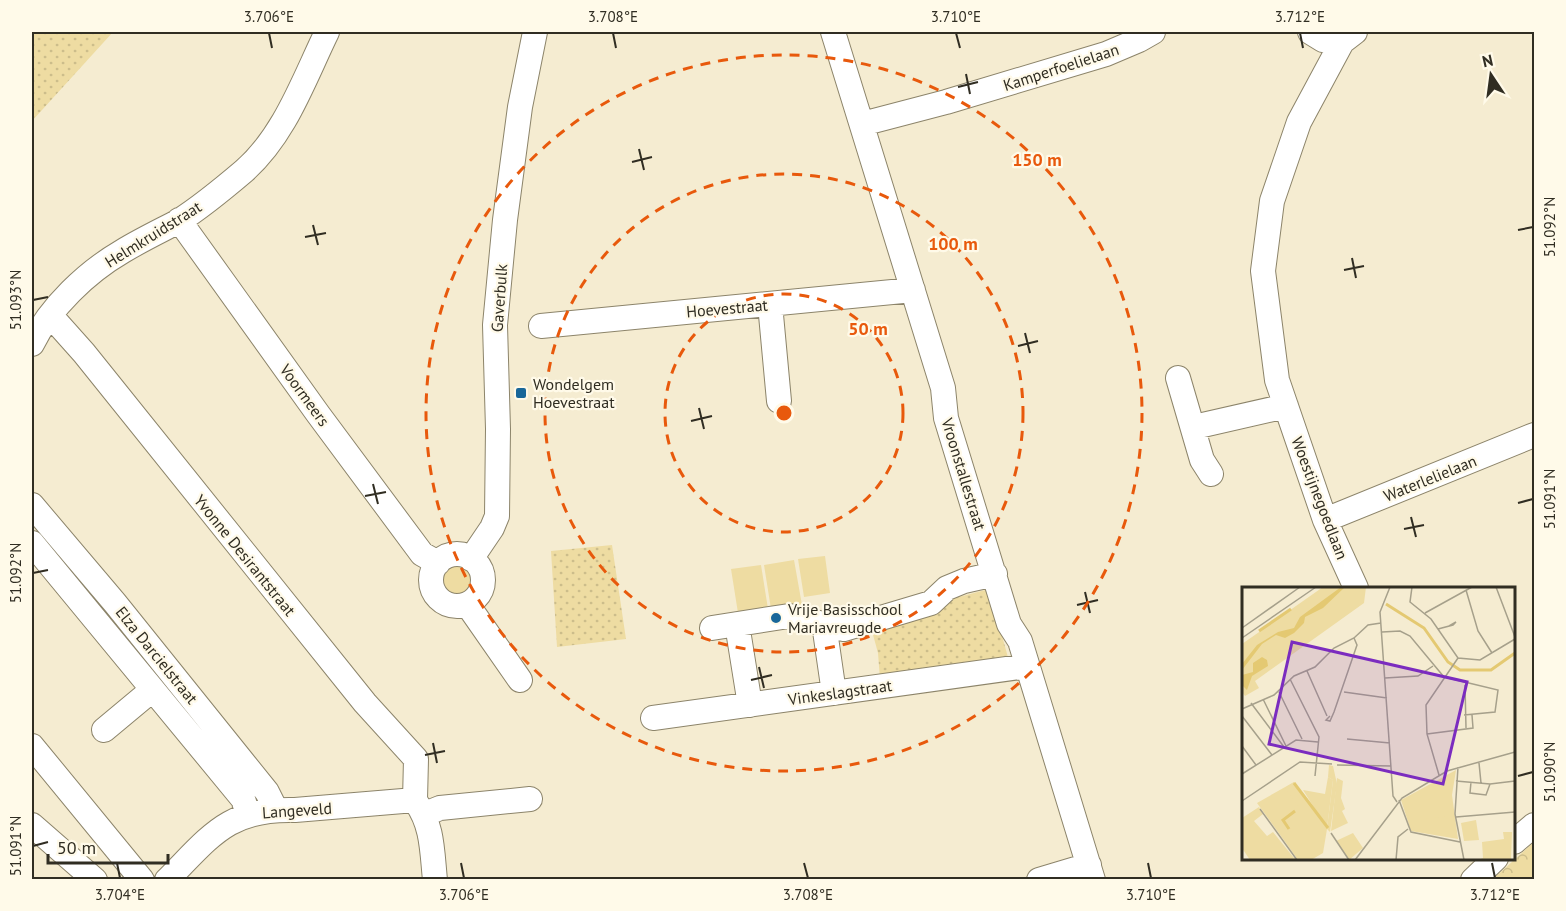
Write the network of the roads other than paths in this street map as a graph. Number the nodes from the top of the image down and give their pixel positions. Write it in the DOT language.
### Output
graph roads {
  1 [pos="327,32"];
  2 [pos="535,32"];
  3 [pos="833,32"];
  4 [pos="1153,32"];
  5 [pos="1310,32"];
  6 [pos="1349,37"];
  7 [pos="862,124"];
  8 [pos="179,220"];
  9 [pos="914,290"];
  10 [pos="770,304"];
  11 [pos="51,316"];
  12 [pos="542,326"];
  13 [pos="32,344"];
  14 [pos="1178,378"];
  15 [pos="779,401"];
  16 [pos="1286,406"];
  17 [pos="1194,427"];
  18 [pos="1534,435"];
  19 [pos="1210,474"];
  20 [pos="32,505"];
  21 [pos="1325,520"];
  22 [pos="32,543"];
  23 [pos="471,559"];
  24 [pos="438,563"];
  25 [pos="994,574"];
  26 [pos="1356,587"];
  27 [pos="115,603"];
  28 [pos="82,604"];
  29 [pos="467,604"];
  30 [pos="737,624"];
  31 [pos="824,624"];
  32 [pos="712,628"];
  33 [pos="1027,666"];
  34 [pos="520,680"];
  35 [pos="152,690"];
  36 [pos="834,693"];
  37 [pos="750,705"];
  38 [pos="653,718"];
  39 [pos="104,730"];
  40 [pos="32,746"];
  41 [pos="530,799"];
  42 [pos="420,807"];
  43 [pos="276,810"];
  44 [pos="248,814"];
  45 [pos="32,825"];
  46 [pos="1534,825"];
  47 [pos="1515,841"];
  48 [pos="1494,860"];
  49 [pos="1091,872"];
  50 [pos="95,879"];
  51 [pos="141,879"];
  52 [pos="167,879"];
  53 [pos="435,879"];
  54 [pos="1039,879"];
  55 [pos="1473,879"];
  1 -- 8 [label="street, Helmkruidstraat"];
  2 -- 23 [label="street, Gaverbulk"];
  3 -- 7 [label="street, Vroonstallestraat"];
  4 -- 7 [label="street, Kamperfoelielaan"];
  5 -- 6 [label="street"];
  6 -- 16 [label="street, Woestijnegoedlaan"];
  7 -- 9 [label="street, Vroonstallestraat"];
  8 -- 11 [label="street, Helmkruidstraat"];
  8 -- 24 [label="street, Voormeers"];
  9 -- 10 [label="street, Hoevestraat"];
  9 -- 25 [label="street, Vroonstallestraat"];
  10 -- 12 [label="street, Hoevestraat"];
  10 -- 15 [label="street"];
  11 -- 13 [label="street, Helmkruidstraat"];
  11 -- 42 [label="street, Yvonne Desirantstraat"];
  14 -- 17 [label="street"];
  16 -- 17 [label="street"];
  16 -- 21 [label="street, Woestijnegoedlaan"];
  17 -- 19 [label="street"];
  18 -- 21 [label="street, Waterlelielaan"];
  20 -- 27 [label="street, Elza Darcielstraat"];
  21 -- 26 [label="street, Woestijnegoedlaan"];
  22 -- 28 [label="street, Elza Darcielstraat"];
  23 -- 24 [label="street"];
  23 -- 29 [label="street"];
  24 -- 29 [label="street"];
  25 -- 31 [label="street"];
  25 -- 33 [label="street, Vroonstallestraat"];
  27 -- 28 [label="street"];
  27 -- 43 [label="street, Elza Darcielstraat"];
  28 -- 35 [label="street, Elza Darcielstraat"];
  29 -- 34 [label="street"];
  30 -- 31 [label="street"];
  30 -- 32 [label="street"];
  30 -- 37 [label="street"];
  31 -- 36 [label="street"];
  33 -- 36 [label="street, Vinkeslagstraat"];
  33 -- 49 [label="street, Vroonstallestraat"];
  35 -- 39 [label="street"];
  35 -- 44 [label="street, Elza Darcielstraat"];
  36 -- 37 [label="street, Vinkeslagstraat"];
  37 -- 38 [label="street, Vinkeslagstraat"];
  40 -- 51 [label="street"];
  41 -- 42 [label="street, Langeveld"];
  42 -- 43 [label="street, Langeveld"];
  42 -- 53 [label="street, Yvonne Desirantstraat"];
  43 -- 44 [label="street, Langeveld"];
  44 -- 52 [label="street, Langeveld"];
  45 -- 50 [label="street"];
  46 -- 47 [label="street"];
  48 -- 55 [label="street"];
  49 -- 54 [label="street"];
}
